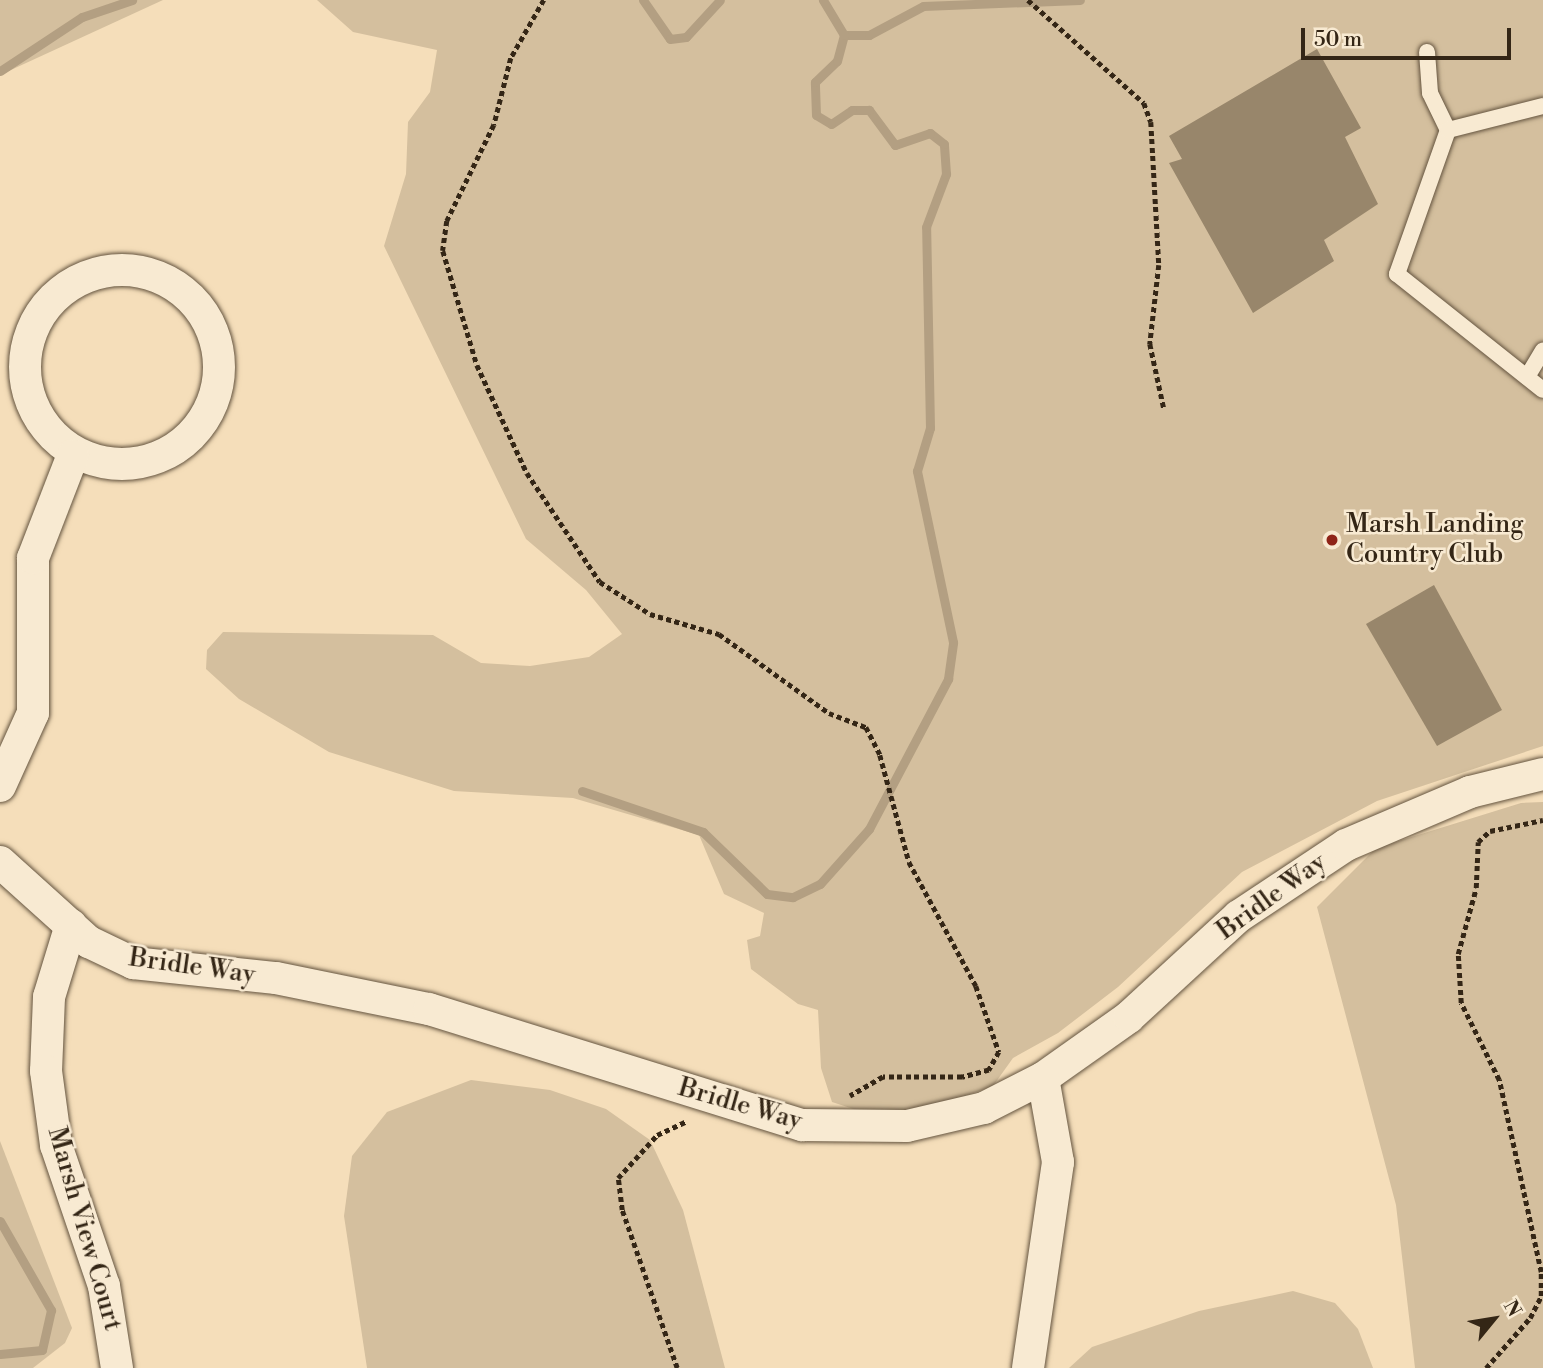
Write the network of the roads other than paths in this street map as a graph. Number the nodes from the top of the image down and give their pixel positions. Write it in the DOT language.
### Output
graph roads {
  1 [pos="1427,52"];
  2 [pos="1543,106"];
  3 [pos="1448,130"];
  4 [pos="1543,350"];
  5 [pos="1527,377"];
  6 [pos="1543,390"];
  7 [pos="74,456"];
  8 [pos="1543,774"];
  9 [pos="0,786"];
  10 [pos="0,862"];
  11 [pos="71,925"];
  12 [pos="1043,1078"];
  13 [pos="117,1368"];
  14 [pos="1028,1368"];
  1 -- 3 [label="lane"];
  2 -- 3 [label="lane"];
  3 -- 5 [label="lane"];
  4 -- 5 [label="lane"];
  5 -- 6 [label="lane"];
  7 -- 7 [label="street"];
  7 -- 9 [label="street"];
  8 -- 12 [label="street, Bridle Way"];
  10 -- 11 [label="street, Bridle Way"];
  11 -- 12 [label="street, Bridle Way"];
  11 -- 13 [label="street, Marsh View Court"];
  12 -- 14 [label="street"];
}
